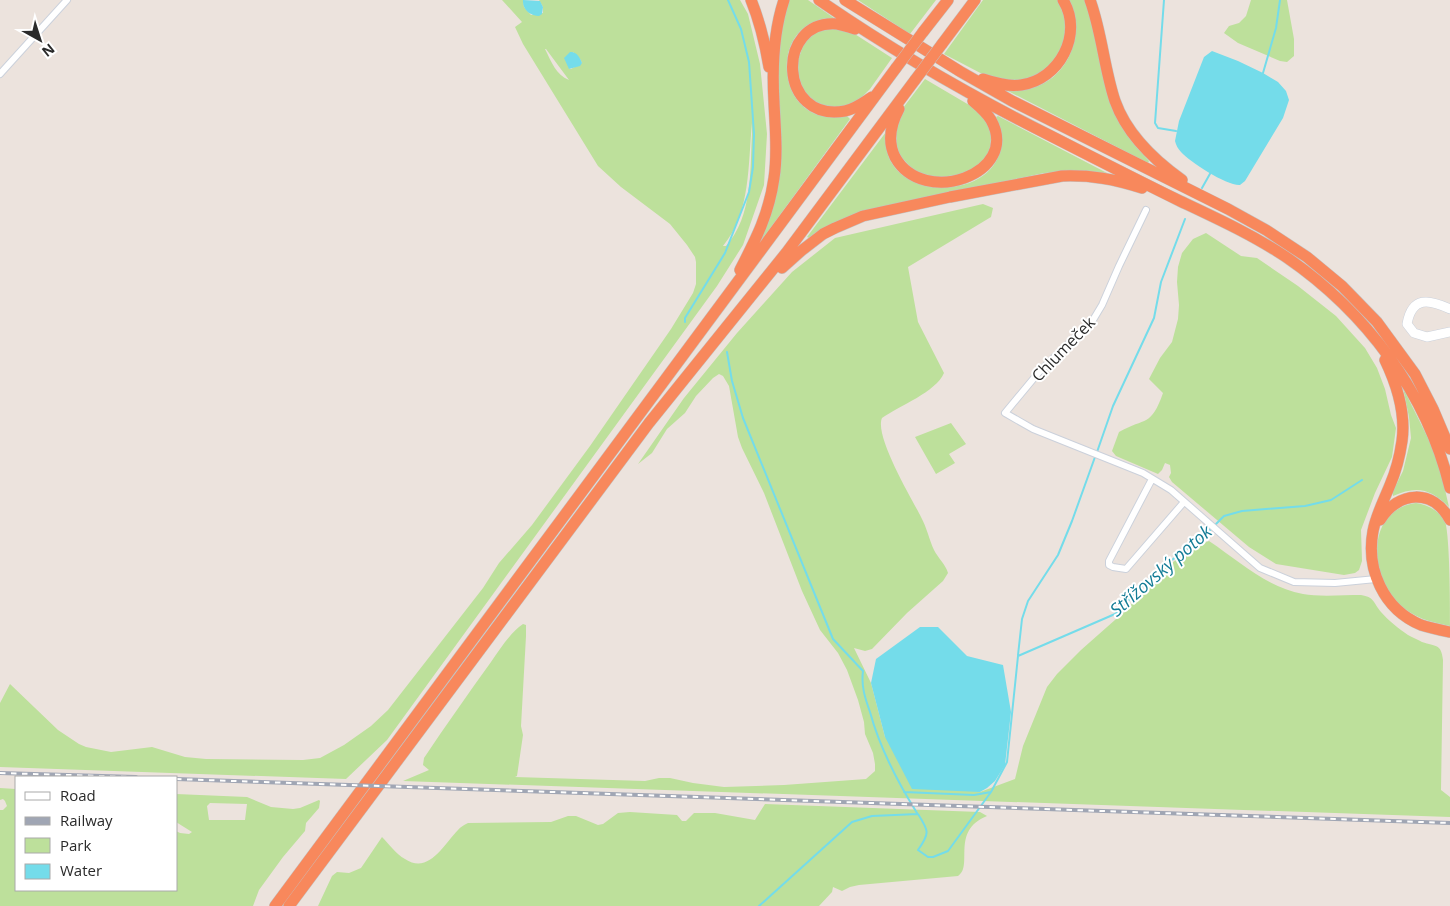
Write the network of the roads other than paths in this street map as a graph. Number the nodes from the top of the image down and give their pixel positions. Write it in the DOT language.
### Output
graph roads {
  1 [pos="67,0"];
  2 [pos="751,0"];
  3 [pos="784,0"];
  4 [pos="820,0"];
  5 [pos="845,0"];
  6 [pos="948,0"];
  7 [pos="1062,0"];
  8 [pos="1090,0"];
  9 [pos="1098,0"];
  10 [pos="974,2"];
  11 [pos="870,34"];
  12 [pos="1103,44"];
  13 [pos="961,72"];
  14 [pos="0,74"];
  15 [pos="915,80"];
  16 [pos="955,85"];
  17 [pos="878,93"];
  18 [pos="774,101"];
  19 [pos="1165,194"];
  20 [pos="1228,209"];
  21 [pos="1146,210"];
  22 [pos="724,299"];
  23 [pos="1450,309"];
  24 [pos="727,328"];
  25 [pos="1450,332"];
  26 [pos="1378,342"];
  27 [pos="1450,448"];
  28 [pos="1152,478"];
  29 [pos="1450,488"];
  30 [pos="1184,502"];
  31 [pos="1450,520"];
  32 [pos="1372,545"];
  33 [pos="1376,579"];
  34 [pos="1450,632"];
  35 [pos="275,906"];
  36 [pos="289,906"];
  1 -- 14 [label="street"];
  2 -- 18 [label="highway"];
  3 -- 18 [label="highway"];
  4 -- 11 [label="highway"];
  5 -- 13 [label="highway"];
  6 -- 17 [label="highway, bridge"];
  7 -- 13 [label="highway"];
  8 -- 12 [label="highway"];
  9 -- 12 [label="highway"];
  10 -- 15 [label="highway, bridge"];
  11 -- 16 [label="highway"];
  11 -- 17 [label="highway"];
  12 -- 20 [label="highway"];
  13 -- 20 [label="highway"];
  15 -- 16 [label="highway"];
  15 -- 24 [label="highway"];
  16 -- 19 [label="highway"];
  17 -- 22 [label="highway"];
  18 -- 22 [label="highway"];
  19 -- 24 [label="highway"];
  19 -- 26 [label="highway"];
  20 -- 27 [label="highway"];
  21 -- 28 [label="street, Chlumeček"];
  22 -- 35 [label="highway"];
  23 -- 25 [label="street"];
  24 -- 36 [label="highway"];
  26 -- 29 [label="highway"];
  26 -- 32 [label="highway"];
  28 -- 30 [label="street"];
  28 -- 30 [label="street"];
  30 -- 33 [label="street"];
  31 -- 32 [label="highway"];
  32 -- 33 [label="highway"];
  33 -- 34 [label="highway"];
}
